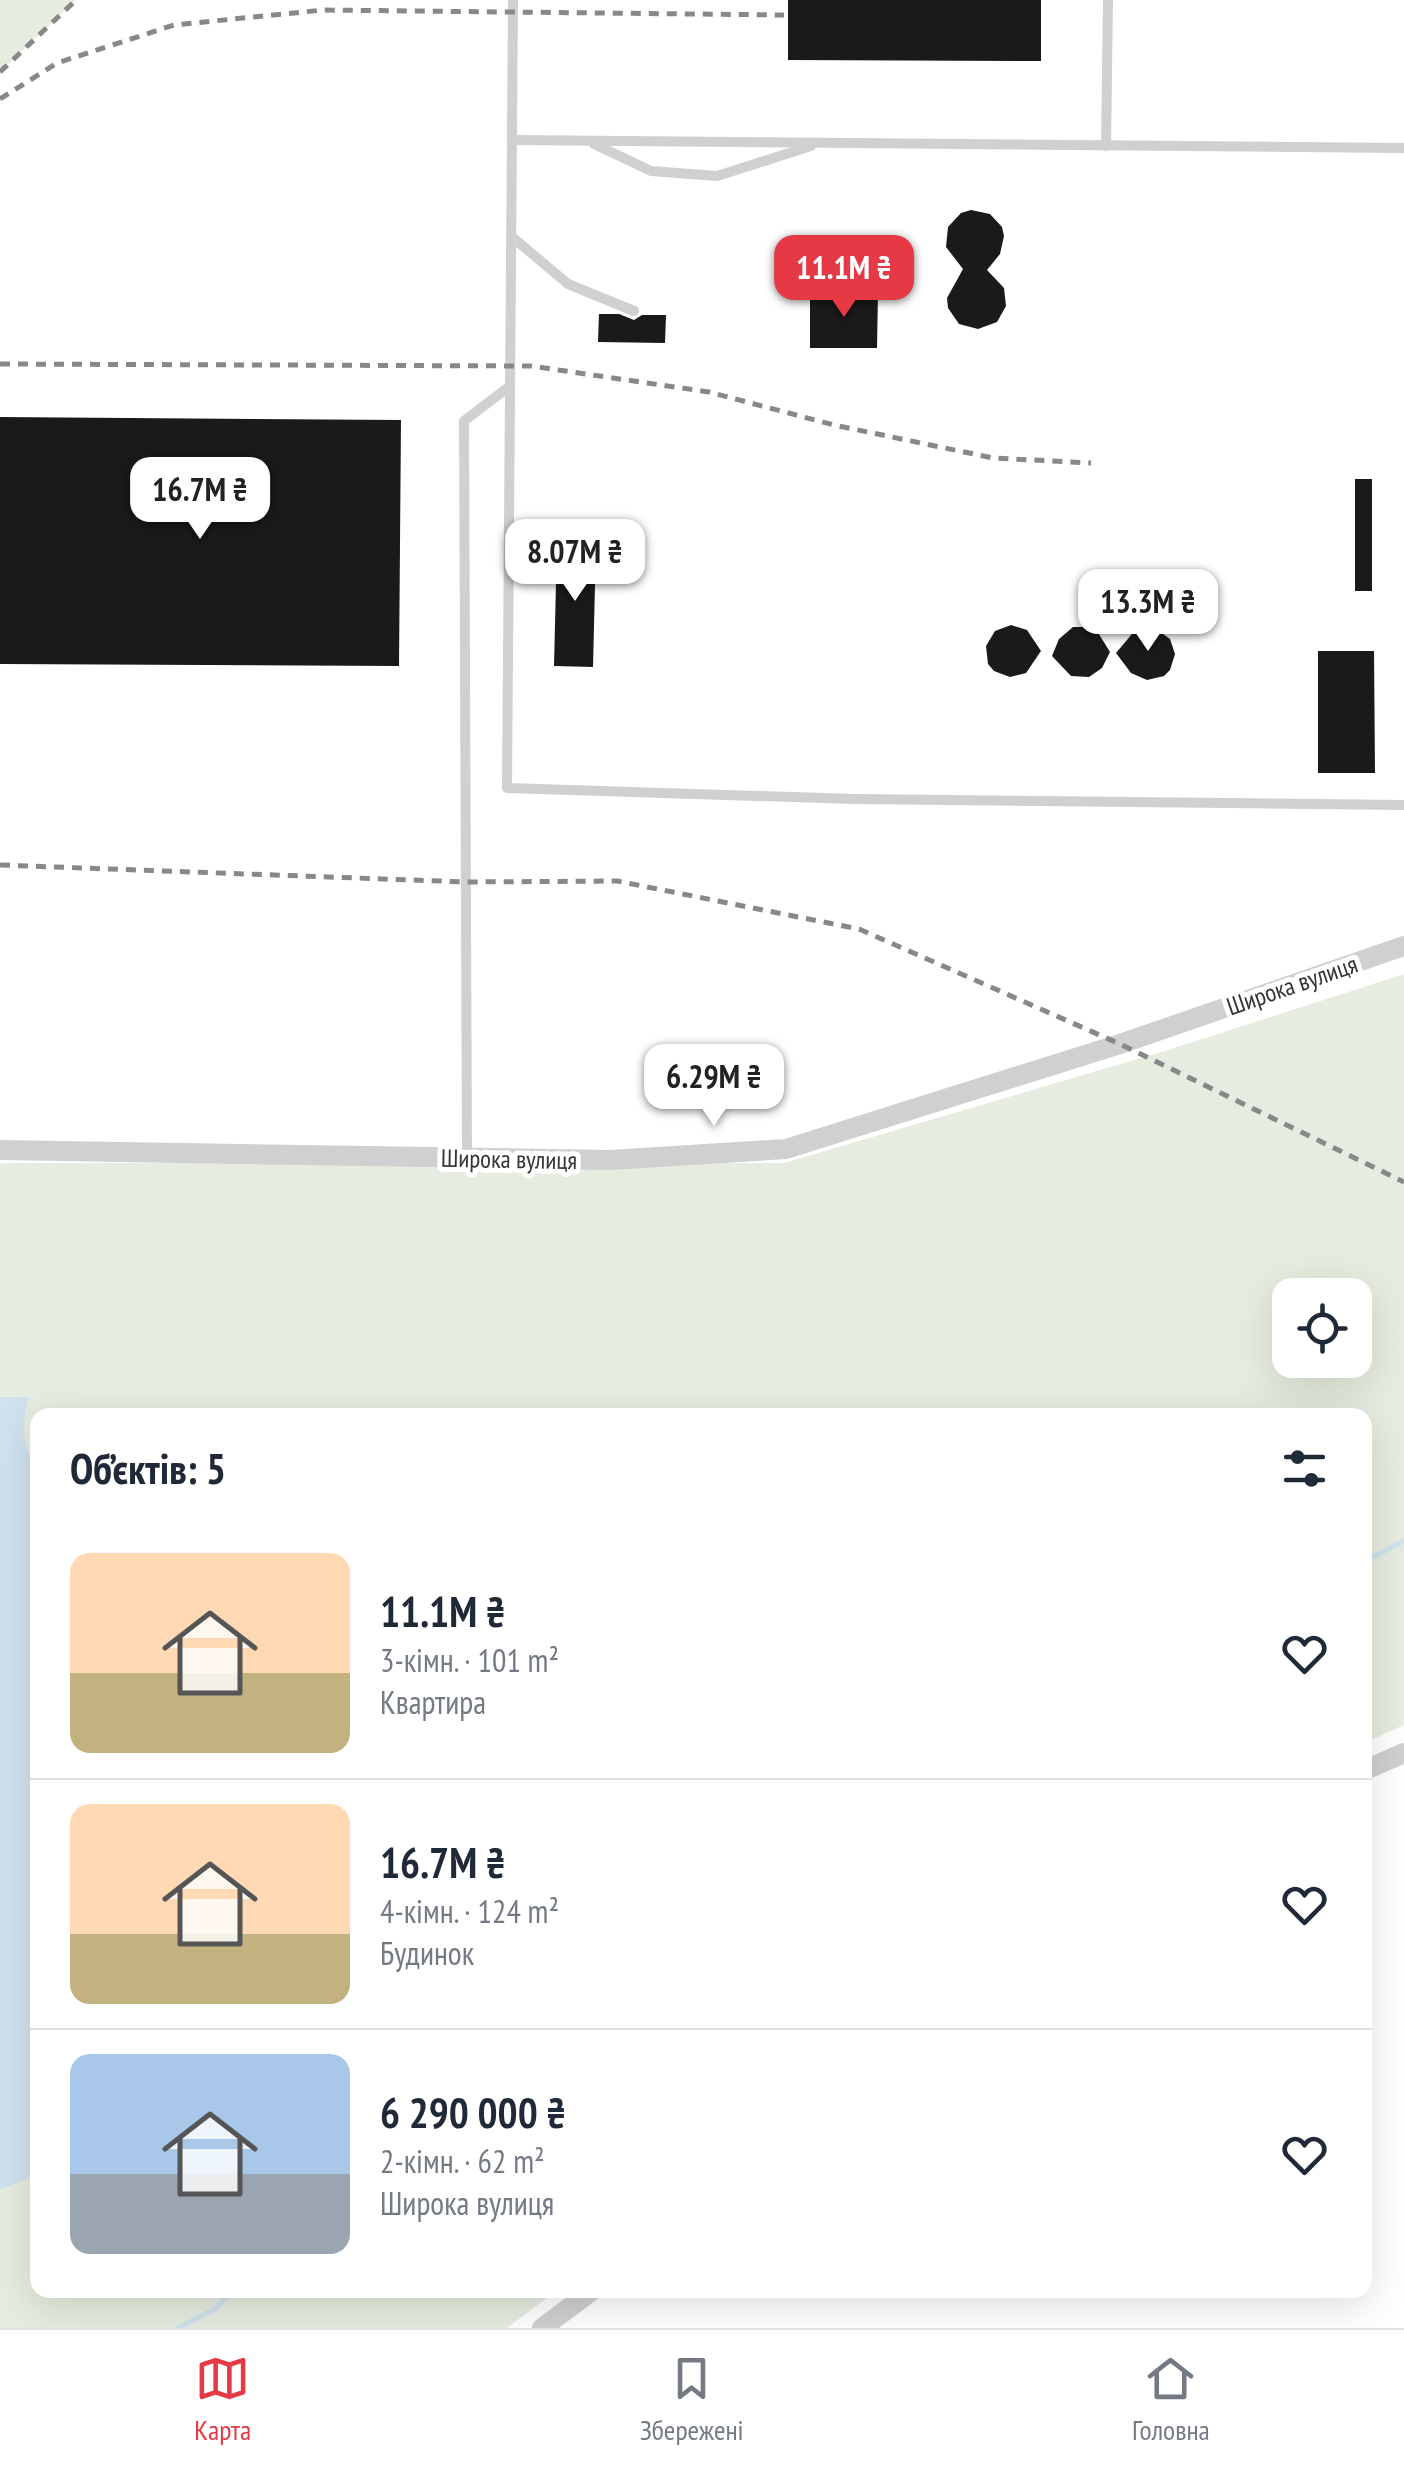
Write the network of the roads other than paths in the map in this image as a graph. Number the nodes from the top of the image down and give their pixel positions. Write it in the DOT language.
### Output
graph roads {
  1 [pos="513,0"];
  2 [pos="1108,0"];
  3 [pos="512,140"];
  4 [pos="589,141"];
  5 [pos="820,143"];
  6 [pos="1106,146"];
  7 [pos="1404,148"];
  8 [pos="511,236"];
  9 [pos="634,312"];
  10 [pos="510,386"];
  11 [pos="1404,806"];
  12 [pos="1404,946"];
  13 [pos="0,1150"];
  14 [pos="467,1158"];
  15 [pos="1404,1754"];
  16 [pos="1372,1767"];
  17 [pos="582,2298"];
  18 [pos="542,2328"];
  1 -- 3 [label="lane"];
  2 -- 6 [label="lane"];
  3 -- 4 [label="lane"];
  3 -- 8 [label="lane"];
  4 -- 5 [label="lane"];
  4 -- 5 [label="lane"];
  5 -- 6 [label="lane"];
  6 -- 7 [label="lane"];
  8 -- 9 [label="lane"];
  8 -- 10 [label="lane"];
  10 -- 11 [label="lane"];
  10 -- 14 [label="lane"];
  12 -- 14 [label="street, Широка вулиця"];
  13 -- 14 [label="street, Широка вулиця"];
  15 -- 16 [label="street"];
  17 -- 18 [label="street"];
}
